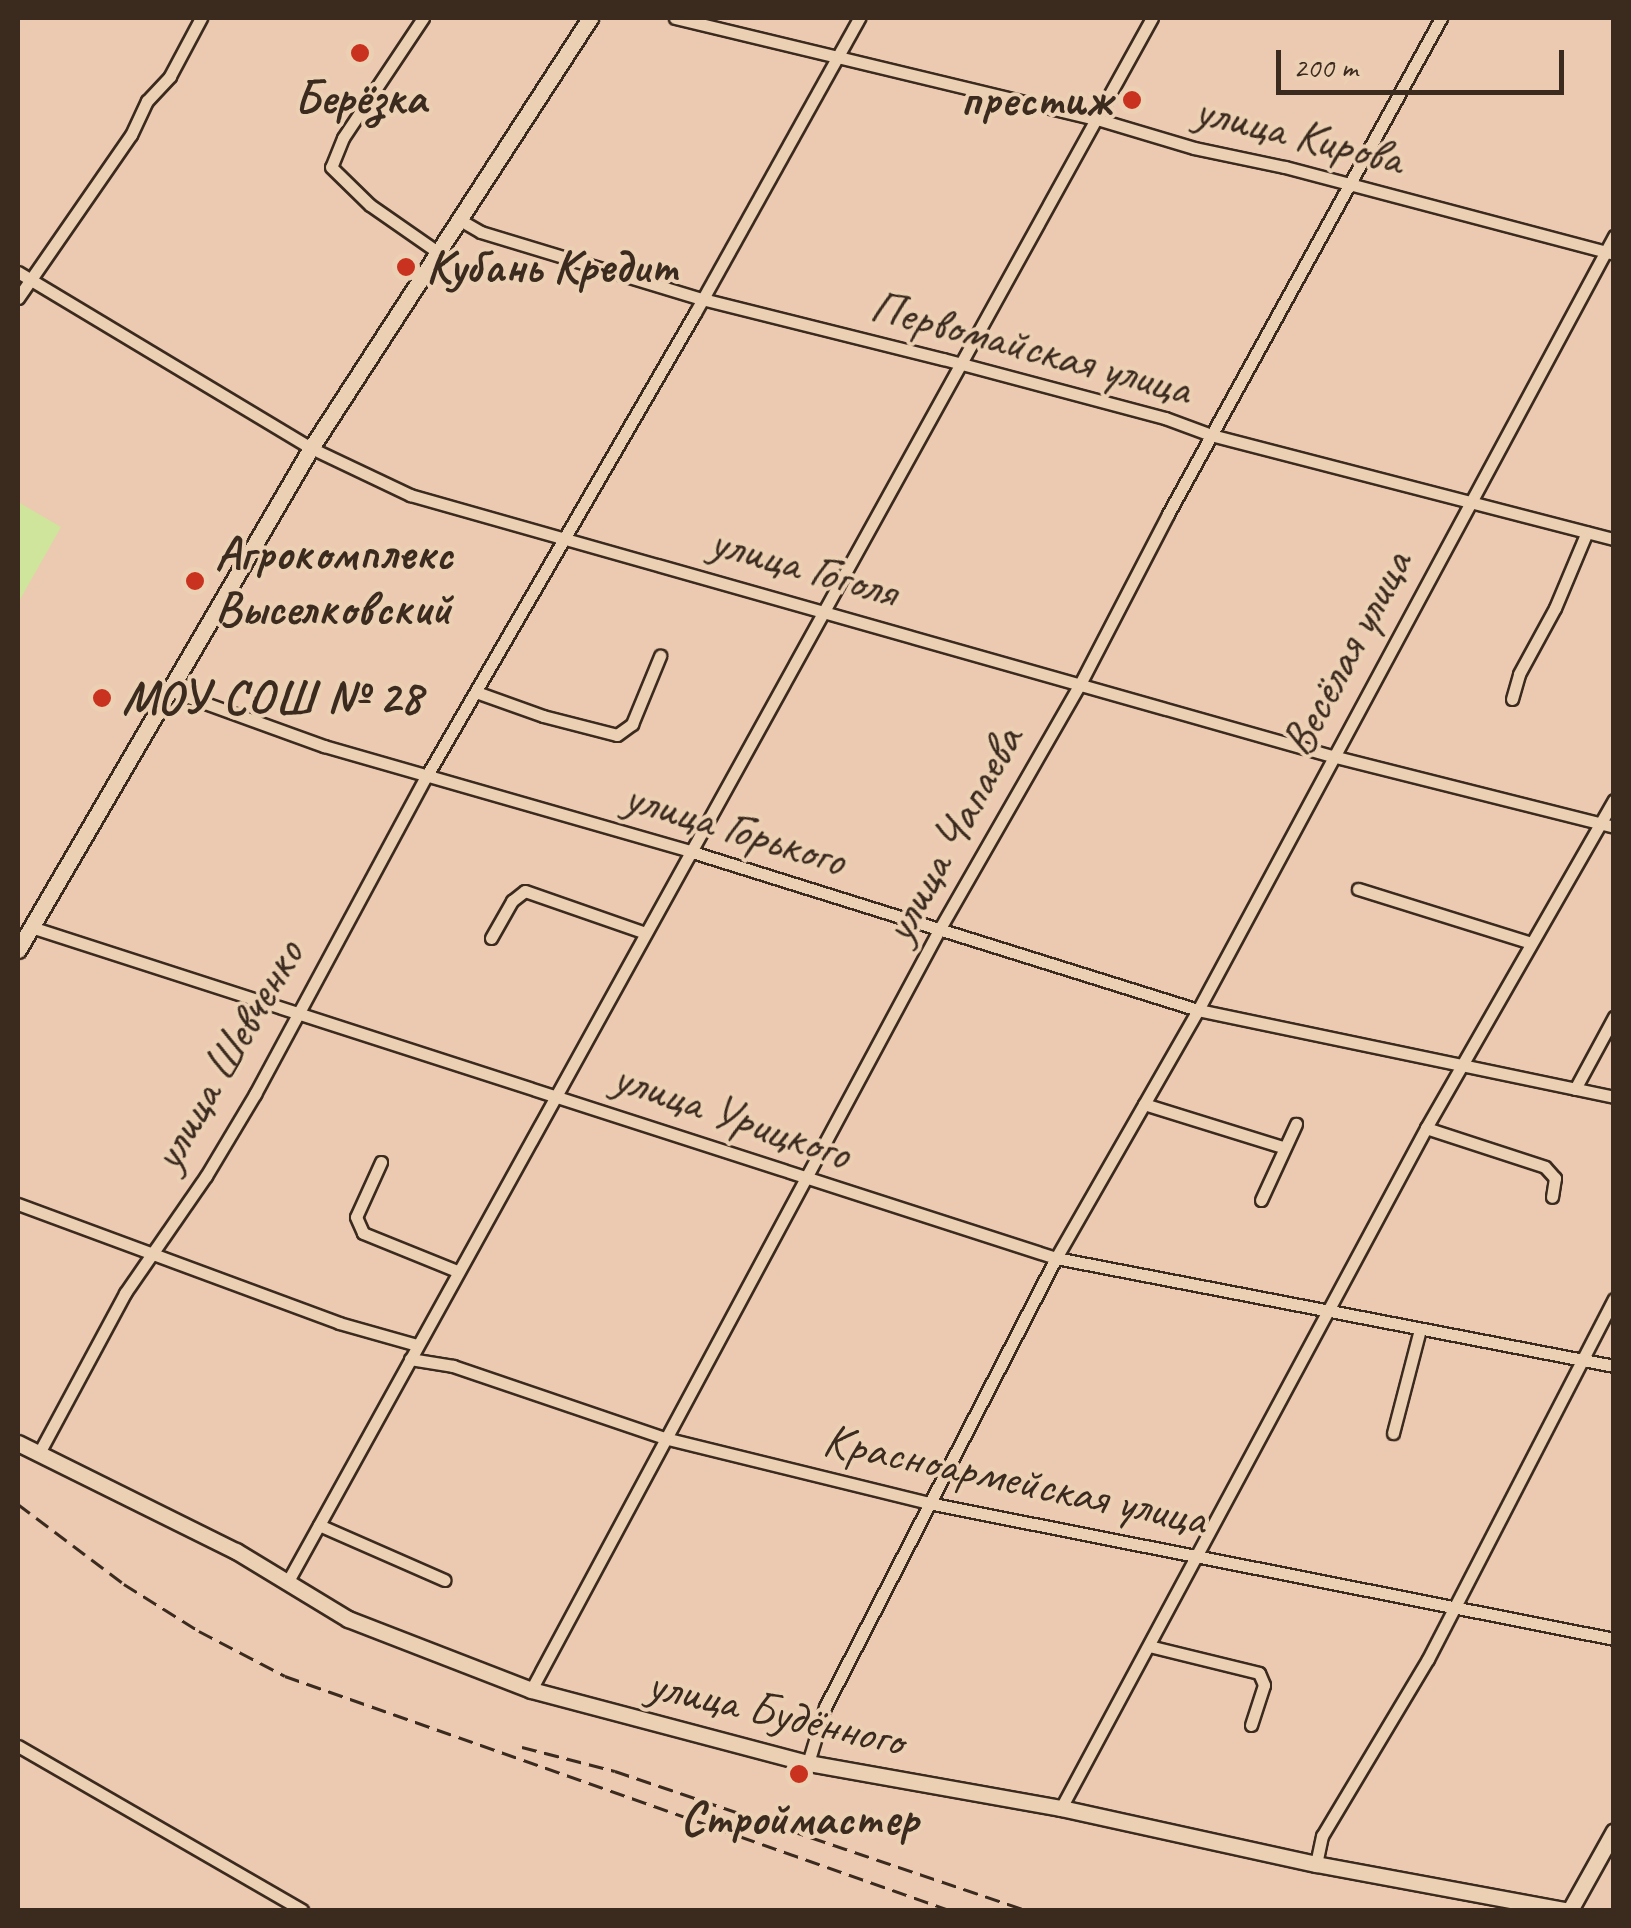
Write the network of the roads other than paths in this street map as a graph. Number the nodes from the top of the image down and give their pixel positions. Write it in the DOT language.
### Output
graph roads {
  1 [pos="201,18"];
  2 [pos="423,18"];
  3 [pos="590,18"];
  4 [pos="675,18"];
  5 [pos="859,18"];
  6 [pos="1152,18"];
  7 [pos="1441,18"];
  8 [pos="837,56"];
  9 [pos="1096,119"];
  10 [pos="1347,187"];
  11 [pos="460,220"];
  12 [pos="1614,236"];
  13 [pos="1610,252"];
  14 [pos="439,253"];
  15 [pos="18,272"];
  16 [pos="30,281"];
  17 [pos="18,298"];
  18 [pos="702,300"];
  19 [pos="962,364"];
  20 [pos="1211,435"];
  21 [pos="311,448"];
  22 [pos="1472,501"];
  23 [pos="1587,532"];
  24 [pos="567,538"];
  25 [pos="1614,539"];
  26 [pos="822,614"];
  27 [pos="660,656"];
  28 [pos="1079,686"];
  29 [pos="168,690"];
  30 [pos="476,692"];
  31 [pos="1512,699"];
  32 [pos="1332,756"];
  33 [pos="426,776"];
  34 [pos="1614,800"];
  35 [pos="1600,825"];
  36 [pos="1614,828"];
  37 [pos="690,851"];
  38 [pos="1358,889"];
  39 [pos="31,927"];
  40 [pos="939,930"];
  41 [pos="643,932"];
  42 [pos="490,938"];
  43 [pos="1531,943"];
  44 [pos="18,950"];
  45 [pos="1198,1010"];
  46 [pos="295,1013"];
  47 [pos="1614,1018"];
  48 [pos="1461,1067"];
  49 [pos="1575,1090"];
  50 [pos="556,1094"];
  51 [pos="1614,1098"];
  52 [pos="1144,1104"];
  53 [pos="1296,1124"];
  54 [pos="1426,1128"];
  55 [pos="1282,1147"];
  56 [pos="381,1162"];
  57 [pos="804,1180"];
  58 [pos="1552,1197"];
  59 [pos="1261,1200"];
  60 [pos="18,1204"];
  61 [pos="151,1250"];
  62 [pos="1056,1258"];
  63 [pos="457,1271"];
  64 [pos="1614,1299"];
  65 [pos="1326,1312"];
  66 [pos="1420,1329"];
  67 [pos="417,1345"];
  68 [pos="410,1358"];
  69 [pos="1580,1359"];
  70 [pos="1614,1366"];
  71 [pos="1393,1433"];
  72 [pos="664,1438"];
  73 [pos="18,1443"];
  74 [pos="39,1453"];
  75 [pos="928,1503"];
  76 [pos="319,1525"];
  77 [pos="1198,1557"];
  78 [pos="444,1580"];
  79 [pos="288,1581"];
  80 [pos="1452,1606"];
  81 [pos="1614,1639"];
  82 [pos="1149,1646"];
  83 [pos="531,1690"];
  84 [pos="1252,1725"];
  85 [pos="18,1746"];
  86 [pos="808,1763"];
  87 [pos="1061,1808"];
  88 [pos="1614,1831"];
  89 [pos="1316,1864"];
  90 [pos="302,1910"];
  91 [pos="1568,1910"];
  1 -- 16 [label="street"];
  2 -- 14 [label="street"];
  3 -- 11 [label="street"];
  4 -- 8 [label="street, улица Кирова"];
  5 -- 8 [label="street, улица Шевченко"];
  6 -- 9 [label="street"];
  7 -- 10 [label="street, улица Чапаева"];
  8 -- 9 [label="street, улица Кирова"];
  8 -- 18 [label="street, улица Шевченко"];
  9 -- 10 [label="street, улица Кирова"];
  9 -- 19 [label="street"];
  10 -- 13 [label="street, улица Кирова"];
  10 -- 20 [label="street, улица Чапаева"];
  11 -- 14 [label="street"];
  11 -- 18 [label="street, Первомайская улица"];
  12 -- 13 [label="street, Весёлая улица"];
  13 -- 22 [label="street, Весёлая улица"];
  14 -- 21 [label="street"];
  15 -- 16 [label="street, улица Гоголя"];
  16 -- 17 [label="street"];
  16 -- 21 [label="street, улица Гоголя"];
  18 -- 19 [label="street, Первомайская улица"];
  18 -- 24 [label="street, улица Шевченко"];
  19 -- 20 [label="street, Первомайская улица"];
  19 -- 26 [label="street"];
  20 -- 22 [label="street, Первомайская улица"];
  20 -- 28 [label="street, улица Чапаева"];
  21 -- 24 [label="street, улица Гоголя"];
  21 -- 29 [label="street"];
  22 -- 23 [label="street, Первомайская улица"];
  22 -- 32 [label="street, Весёлая улица"];
  23 -- 25 [label="street, Первомайская улица"];
  23 -- 31 [label="street"];
  24 -- 26 [label="street, улица Гоголя"];
  24 -- 30 [label="street, улица Шевченко"];
  26 -- 28 [label="street, улица Гоголя"];
  26 -- 37 [label="street"];
  27 -- 30 [label="street"];
  28 -- 32 [label="street, улица Гоголя"];
  28 -- 40 [label="street, улица Чапаева"];
  29 -- 33 [label="street, улица Горького"];
  29 -- 39 [label="street"];
  30 -- 33 [label="street, улица Шевченко"];
  32 -- 35 [label="street, улица Гоголя"];
  32 -- 45 [label="street, Весёлая улица"];
  33 -- 37 [label="street, улица Горького"];
  33 -- 46 [label="street, улица Шевченко"];
  34 -- 35 [label="street"];
  35 -- 36 [label="street, улица Гоголя"];
  35 -- 43 [label="street"];
  37 -- 40 [label="street, улица Горького"];
  37 -- 41 [label="street"];
  38 -- 43 [label="street"];
  39 -- 44 [label="street"];
  39 -- 46 [label="street, улица Урицкого"];
  40 -- 45 [label="street, улица Горького"];
  40 -- 57 [label="street, улица Чапаева"];
  41 -- 42 [label="street"];
  41 -- 50 [label="street"];
  43 -- 48 [label="street"];
  45 -- 48 [label="street, улица Горького"];
  45 -- 52 [label="street, Весёлая улица"];
  46 -- 50 [label="street, улица Урицкого"];
  46 -- 61 [label="street, улица Шевченко"];
  47 -- 49 [label="street"];
  48 -- 49 [label="street, улица Горького"];
  48 -- 54 [label="street"];
  49 -- 51 [label="street, улица Горького"];
  50 -- 57 [label="street, улица Урицкого"];
  50 -- 63 [label="street"];
  52 -- 55 [label="street"];
  52 -- 62 [label="street, Весёлая улица"];
  53 -- 55 [label="street"];
  54 -- 58 [label="street"];
  54 -- 65 [label="street"];
  55 -- 59 [label="street"];
  56 -- 63 [label="street"];
  57 -- 62 [label="street, улица Урицкого"];
  57 -- 72 [label="street, улица Чапаева"];
  60 -- 61 [label="street"];
  61 -- 67 [label="street"];
  61 -- 74 [label="street, улица Шевченко"];
  62 -- 65 [label="street, улица Урицкого"];
  62 -- 75 [label="street, Весёлая улица"];
  63 -- 67 [label="street"];
  64 -- 69 [label="street"];
  65 -- 66 [label="street, улица Урицкого"];
  65 -- 77 [label="street"];
  66 -- 69 [label="street, улица Урицкого"];
  66 -- 71 [label="street"];
  67 -- 68 [label="street"];
  68 -- 72 [label="street, Красноармейская улица"];
  68 -- 76 [label="street"];
  69 -- 70 [label="street, улица Урицкого"];
  69 -- 80 [label="street"];
  72 -- 75 [label="street, Красноармейская улица"];
  72 -- 83 [label="street, улица Чапаева"];
  73 -- 74 [label="street, улица Будённого"];
  74 -- 79 [label="street, улица Будённого"];
  75 -- 77 [label="street, Красноармейская улица"];
  75 -- 86 [label="street, Весёлая улица"];
  76 -- 78 [label="street"];
  76 -- 79 [label="street"];
  77 -- 80 [label="street, Красноармейская улица"];
  77 -- 82 [label="street"];
  79 -- 83 [label="street, улица Будённого"];
  80 -- 81 [label="street, Красноармейская улица"];
  80 -- 89 [label="street"];
  82 -- 84 [label="street"];
  82 -- 87 [label="street"];
  83 -- 86 [label="street, улица Будённого"];
  85 -- 90 [label="street"];
  86 -- 87 [label="street, улица Будённого"];
  87 -- 89 [label="street, улица Будённого"];
  88 -- 91 [label="street"];
  89 -- 91 [label="street, улица Будённого"];
}
